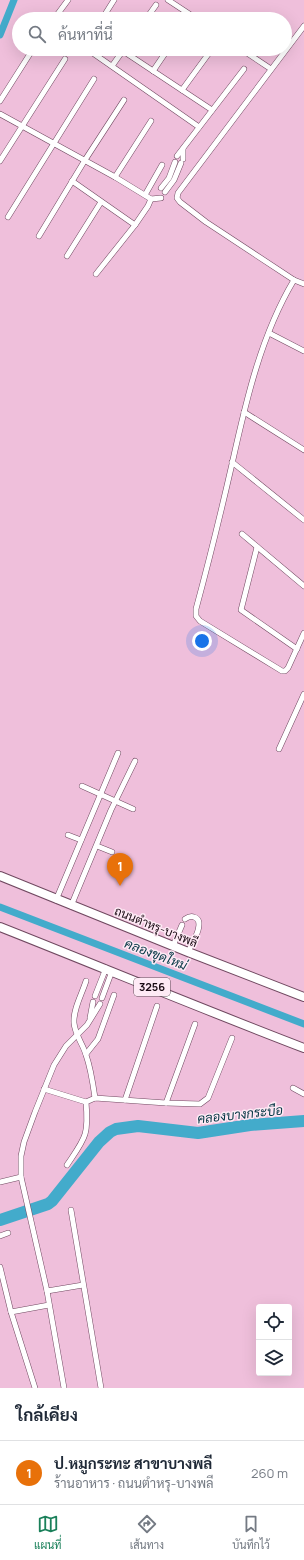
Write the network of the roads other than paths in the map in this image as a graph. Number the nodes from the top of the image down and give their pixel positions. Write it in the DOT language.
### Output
graph roads {
  1 [pos="68,0"];
  2 [pos="114,0"];
  3 [pos="168,0"];
  4 [pos="156,5"];
  5 [pos="59,12"];
  6 [pos="106,12"];
  7 [pos="151,12"];
  8 [pos="186,12"];
  9 [pos="304,26"];
  10 [pos="292,42"];
  11 [pos="29,56"];
  12 [pos="97,56"];
  13 [pos="119,56"];
  14 [pos="132,56"];
  15 [pos="163,56"];
  16 [pos="207,56"];
  17 [pos="252,56"];
  18 [pos="281,56"];
  19 [pos="65,59"];
  20 [pos="112,66"];
  21 [pos="244,69"];
  22 [pos="271,69"];
  23 [pos="153,71"];
  24 [pos="94,79"];
  25 [pos="182,90"];
  26 [pos="124,100"];
  27 [pos="0,102"];
  28 [pos="212,110"];
  29 [pos="0,114"];
  30 [pos="151,121"];
  31 [pos="23,126"];
  32 [pos="199,127"];
  33 [pos="55,143"];
  34 [pos="183,149"];
  35 [pos="0,160"];
  36 [pos="85,160"];
  37 [pos="162,165"];
  38 [pos="115,177"];
  39 [pos="171,179"];
  40 [pos="72,181"];
  41 [pos="184,185"];
  42 [pos="145,195"];
  43 [pos="158,195"];
  44 [pos="101,202"];
  45 [pos="8,217"];
  46 [pos="135,225"];
  47 [pos="39,236"];
  48 [pos="67,256"];
  49 [pos="96,274"];
  50 [pos="294,280"];
  51 [pos="304,284"];
  52 [pos="269,333"];
  53 [pos="304,350"];
  54 [pos="244,412"];
  55 [pos="304,450"];
  56 [pos="232,462"];
  57 [pos="304,520"];
  58 [pos="242,534"];
  59 [pos="257,547"];
  60 [pos="304,586"];
  61 [pos="304,633"];
  62 [pos="296,649"];
  63 [pos="304,694"];
  64 [pos="279,749"];
  65 [pos="118,754"];
  66 [pos="135,761"];
  67 [pos="82,786"];
  68 [pos="101,794"];
  69 [pos="116,801"];
  70 [pos="133,809"];
  71 [pos="68,835"];
  72 [pos="81,840"];
  73 [pos="97,846"];
  74 [pos="112,852"];
  75 [pos="0,876"];
  76 [pos="56,900"];
  77 [pos="71,906"];
  78 [pos="186,919"];
  79 [pos="182,925"];
  80 [pos="0,927"];
  81 [pos="173,946"];
  82 [pos="188,952"];
  83 [pos="109,969"];
  84 [pos="86,981"];
  85 [pos="114,995"];
  86 [pos="102,998"];
  87 [pos="304,998"];
  88 [pos="100,1004"];
  89 [pos="157,1006"];
  90 [pos="90,1019"];
  91 [pos="195,1024"];
  92 [pos="77,1035"];
  93 [pos="232,1038"];
  94 [pos="304,1048"];
  95 [pos="86,1054"];
  96 [pos="293,1088"];
  97 [pos="44,1089"];
  98 [pos="304,1094"];
  99 [pos="95,1098"];
  100 [pos="125,1100"];
  101 [pos="86,1102"];
  102 [pos="166,1103"];
  103 [pos="66,1165"];
  104 [pos="21,1177"];
  105 [pos="0,1182"];
  106 [pos="71,1210"];
  107 [pos="8,1234"];
  108 [pos="0,1236"];
  109 [pos="0,1267"];
  110 [pos="83,1285"];
  111 [pos="46,1291"];
  112 [pos="49,1305"];
  113 [pos="11,1312"];
  114 [pos="35,1388"];
  115 [pos="64,1388"];
  116 [pos="101,1388"];
  1 -- 5 [label="street"];
  2 -- 6 [label="street"];
  3 -- 8 [label="street"];
  4 -- 7 [label="street"];
  9 -- 10 [label="street"];
  11 -- 27 [label="street"];
  12 -- 20 [label="street"];
  13 -- 20 [label="street"];
  14 -- 23 [label="street"];
  15 -- 23 [label="street"];
  16 -- 25 [label="street"];
  17 -- 22 [label="street"];
  18 -- 22 [label="street"];
  19 -- 31 [label="street"];
  20 -- 32 [label="street"];
  21 -- 28 [label="street"];
  22 -- 41 [label="street"];
  23 -- 25 [label="street"];
  24 -- 33 [label="street"];
  25 -- 28 [label="street"];
  26 -- 36 [label="street"];
  28 -- 32 [label="street"];
  29 -- 31 [label="street"];
  30 -- 38 [label="street"];
  31 -- 33 [label="street"];
  31 -- 35 [label="street"];
  32 -- 34 [label="street"];
  33 -- 36 [label="street"];
  33 -- 45 [label="street"];
  34 -- 39 [label="street"];
  34 -- 39 [label="street"];
  36 -- 38 [label="street"];
  36 -- 40 [label="street"];
  37 -- 42 [label="street"];
  38 -- 42 [label="street"];
  39 -- 41 [label="street"];
  39 -- 43 [label="street"];
  40 -- 44 [label="street"];
  40 -- 47 [label="street"];
  41 -- 50 [label="street"];
  42 -- 43 [label="street"];
  43 -- 46 [label="street"];
  44 -- 46 [label="street"];
  44 -- 48 [label="street"];
  46 -- 49 [label="street"];
  50 -- 51 [label="street"];
  50 -- 52 [label="street"];
  52 -- 53 [label="street"];
  52 -- 54 [label="street"];
  54 -- 55 [label="street"];
  54 -- 56 [label="street"];
  56 -- 57 [label="street"];
  56 -- 62 [label="street"];
  58 -- 59 [label="street"];
  59 -- 60 [label="street"];
  59 -- 62 [label="street"];
  61 -- 62 [label="street"];
  63 -- 64 [label="street"];
  65 -- 68 [label="street"];
  66 -- 69 [label="street"];
  67 -- 68 [label="street"];
  68 -- 69 [label="street"];
  68 -- 72 [label="street"];
  69 -- 70 [label="street"];
  69 -- 73 [label="street"];
  71 -- 72 [label="street"];
  72 -- 76 [label="street"];
  73 -- 74 [label="street"];
  73 -- 77 [label="street"];
  75 -- 76 [label="main road, ถนนตำหรุ-บางพลี"];
  76 -- 77 [label="main road, ถนนตำหรุ-บางพลี"];
  77 -- 81 [label="main road, ถนนตำหรุ-บางพลี"];
  78 -- 82 [label="street"];
  79 -- 81 [label="street"];
  80 -- 83 [label="main road, 3256"];
  81 -- 82 [label="main road, ถนนตำหรุ-บางพลี"];
  82 -- 87 [label="main road, ถนนตำหรุ-บางพลี"];
  83 -- 86 [label="street"];
  83 -- 90 [label="street"];
  83 -- 94 [label="main road, 3256"];
  84 -- 92 [label="street"];
  85 -- 95 [label="street"];
  88 -- 90 [label="street"];
  89 -- 100 [label="street"];
  90 -- 92 [label="street"];
  91 -- 102 [label="street"];
  92 -- 95 [label="street"];
  92 -- 97 [label="street"];
  93 -- 102 [label="street"];
  95 -- 99 [label="street"];
  96 -- 98 [label="street"];
  97 -- 101 [label="street"];
  97 -- 104 [label="street"];
  99 -- 100 [label="street"];
  99 -- 101 [label="street"];
  100 -- 102 [label="street"];
  101 -- 103 [label="street"];
  104 -- 105 [label="street"];
  104 -- 111 [label="street"];
  106 -- 110 [label="street"];
  107 -- 108 [label="street"];
  109 -- 113 [label="street"];
  110 -- 111 [label="street"];
  110 -- 116 [label="street"];
  111 -- 112 [label="street"];
  112 -- 113 [label="street"];
  112 -- 115 [label="street"];
  113 -- 114 [label="street"];
}
